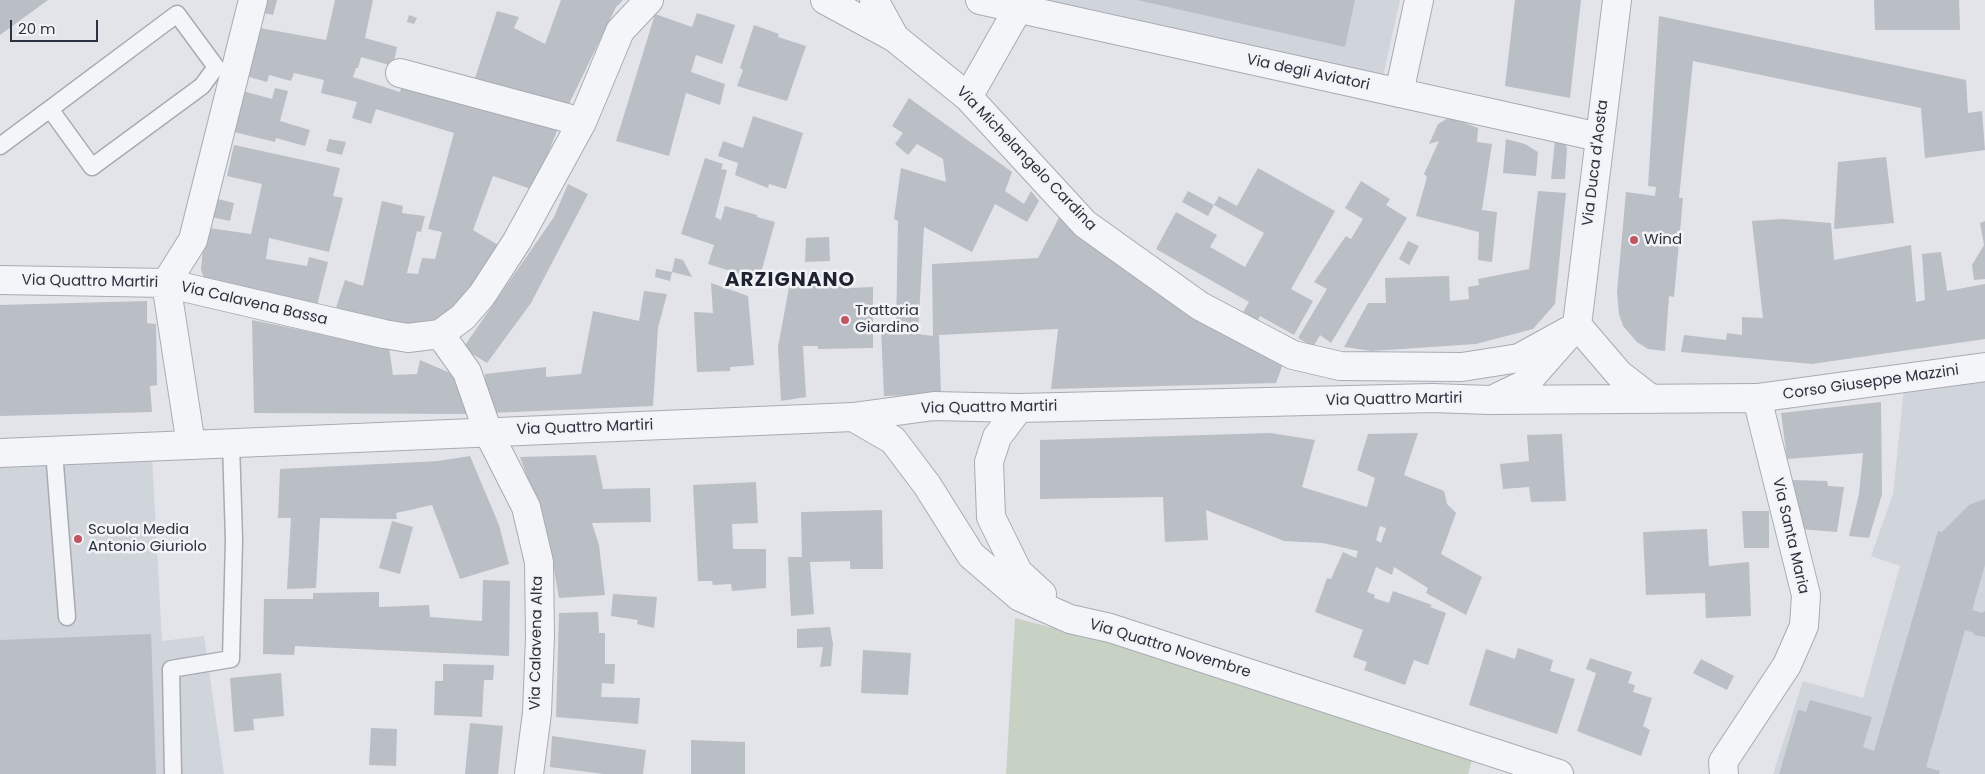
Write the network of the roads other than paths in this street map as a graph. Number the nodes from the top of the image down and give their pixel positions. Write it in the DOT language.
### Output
graph roads {
  1 [pos="253,0"];
  2 [pos="649,0"];
  3 [pos="825,0"];
  4 [pos="874,0"];
  5 [pos="1419,0"];
  6 [pos="1617,0"];
  7 [pos="998,3"];
  8 [pos="895,38"];
  9 [pos="400,73"];
  10 [pos="1399,93"];
  11 [pos="968,97"];
  12 [pos="50,109"];
  13 [pos="582,122"];
  14 [pos="1599,136"];
  15 [pos="0,146"];
  16 [pos="0,280"];
  17 [pos="166,283"];
  18 [pos="1577,325"];
  19 [pos="440,334"];
  20 [pos="1985,367"];
  21 [pos="1650,398"];
  22 [pos="1757,398"];
  23 [pos="1490,400"];
  24 [pos="1019,408"];
  25 [pos="853,416"];
  26 [pos="488,432"];
  27 [pos="231,443"];
  28 [pos="191,446"];
  29 [pos="54,451"];
  30 [pos="0,453"];
  31 [pos="67,618"];
  32 [pos="1070,619"];
  33 [pos="1719,770"];
  34 [pos="173,774"];
  35 [pos="529,774"];
  36 [pos="1559,774"];
  1 -- 17 [label="street, Via Calavena Bassa"];
  2 -- 13 [label="street"];
  3 -- 8 [label="street, Via Michelangelo Cardina"];
  4 -- 8 [label="street, Via Michelangelo Cardina"];
  5 -- 10 [label="street"];
  6 -- 14 [label="street, Via Duca d'Aosta"];
  7 -- 10 [label="street, Via degli Aviatori"];
  7 -- 11 [label="street, Via degli Aviatori"];
  8 -- 11 [label="street, Via Michelangelo Cardina"];
  9 -- 13 [label="street"];
  10 -- 14 [label="street, Via degli Aviatori"];
  11 -- 18 [label="street, Via Michelangelo Cardina"];
  12 -- 12 [label="lane"];
  12 -- 15 [label="lane"];
  13 -- 19 [label="street"];
  14 -- 18 [label="street, Via Duca d'Aosta"];
  16 -- 17 [label="street, Via Quattro Martiri"];
  17 -- 19 [label="street, Via Calavena Bassa"];
  17 -- 28 [label="street, Via Quattro Martiri"];
  18 -- 21 [label="street"];
  18 -- 23 [label="street"];
  19 -- 26 [label="street"];
  20 -- 22 [label="street, Corso Giuseppe Mazzini"];
  21 -- 22 [label="street, Via Quattro Martiri"];
  21 -- 23 [label="street, Via Quattro Martiri"];
  22 -- 33 [label="street, Via Santa Maria"];
  23 -- 24 [label="street, Via Quattro Martiri"];
  24 -- 25 [label="street, Via Quattro Martiri"];
  24 -- 32 [label="street"];
  25 -- 26 [label="street, Via Quattro Martiri"];
  25 -- 32 [label="street, Via Quattro Novembre"];
  26 -- 27 [label="street, Via Quattro Martiri"];
  26 -- 35 [label="street, Via Calavena Alta"];
  27 -- 28 [label="street, Via Quattro Martiri"];
  27 -- 34 [label="lane"];
  28 -- 29 [label="street, Via Quattro Martiri"];
  29 -- 30 [label="street, Via Quattro Martiri"];
  29 -- 31 [label="lane"];
  32 -- 36 [label="street, Via Quattro Novembre"];
}
